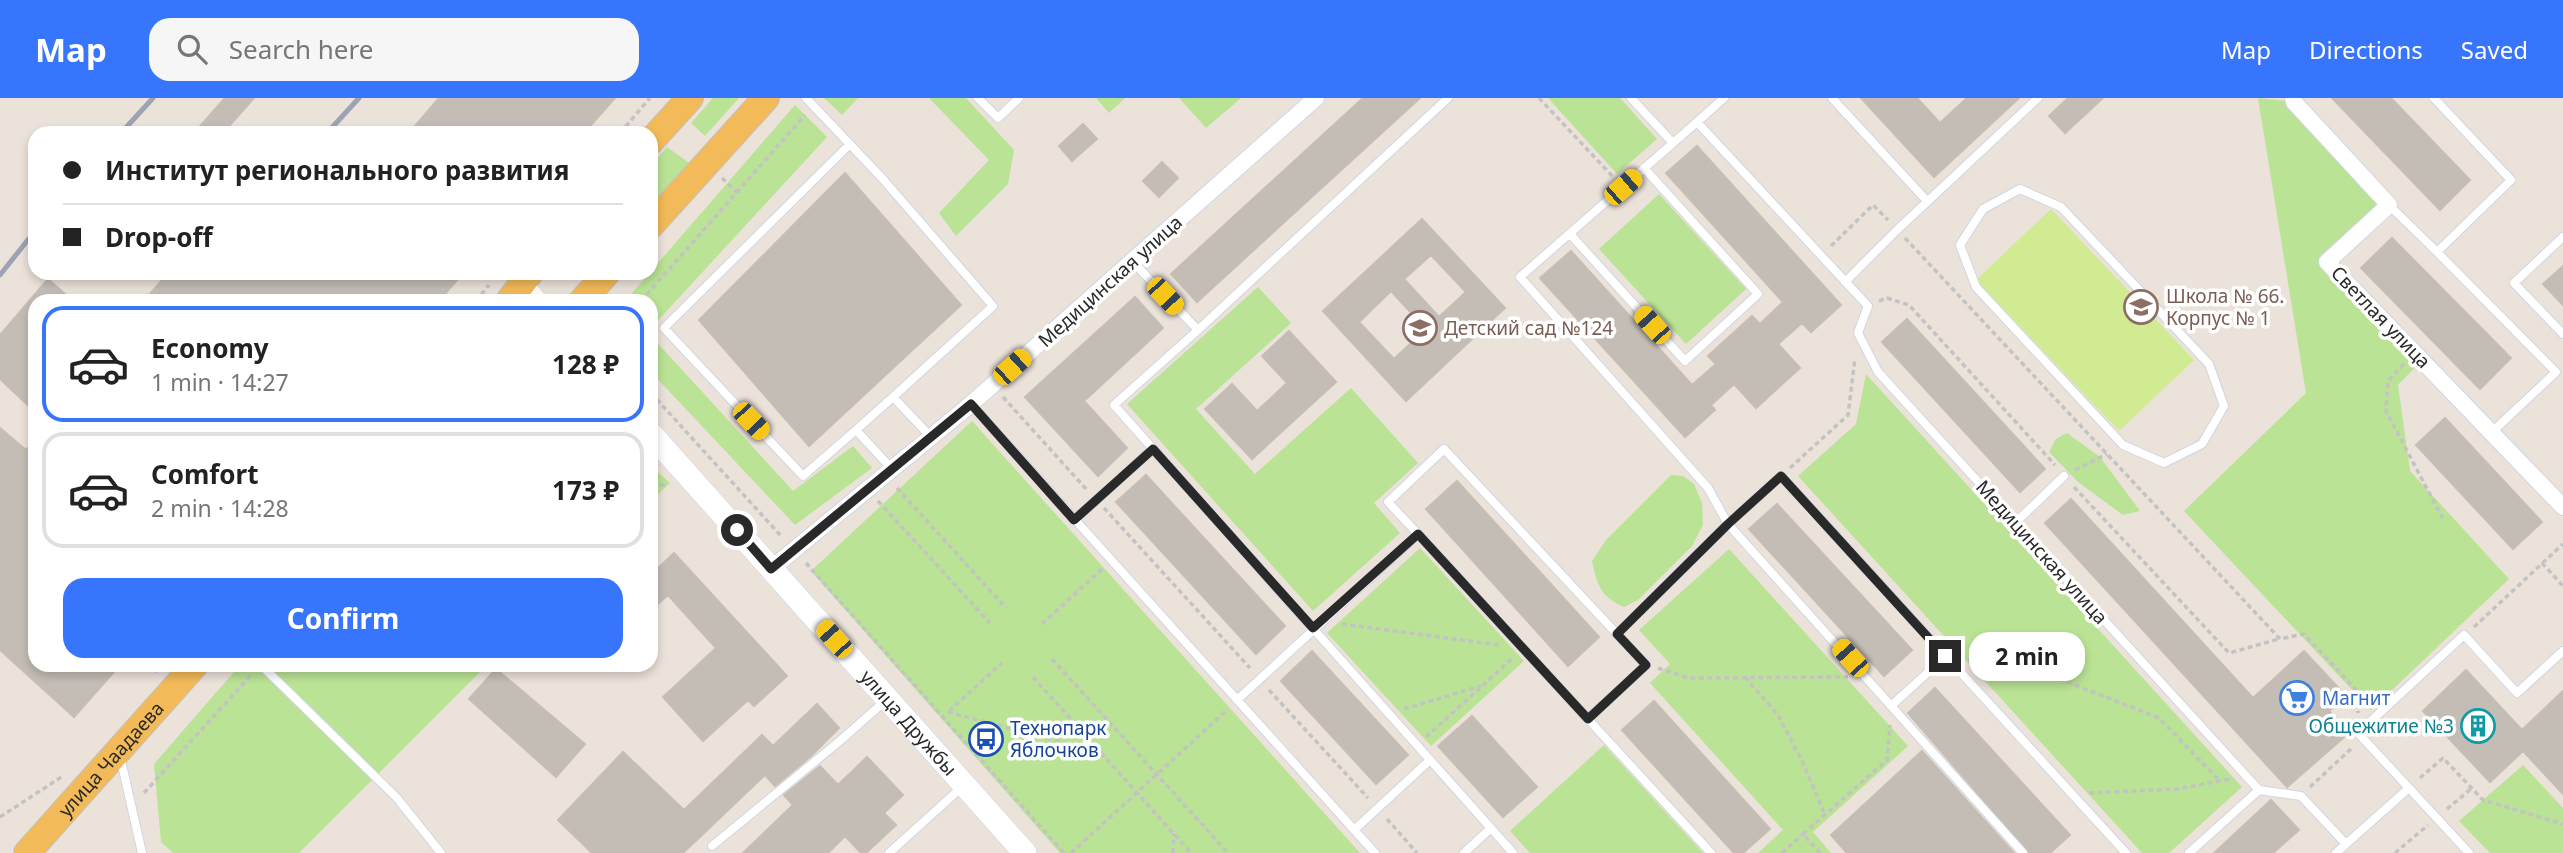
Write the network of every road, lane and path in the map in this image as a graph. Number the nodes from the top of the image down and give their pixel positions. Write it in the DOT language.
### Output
graph roads {
  1 [pos="650,98"];
  2 [pos="690,98"];
  3 [pos="766,98"];
  4 [pos="806,98"];
  5 [pos="978,98"];
  6 [pos="1019,98"];
  7 [pos="1316,98"];
  8 [pos="1448,98"];
  9 [pos="1539,98"];
  10 [pos="1631,98"];
  11 [pos="1724,98"];
  12 [pos="1832,98"];
  13 [pos="2038,98"];
  14 [pos="2293,98"];
  15 [pos="2434,98"];
  16 [pos="814,106"];
  17 [pos="1697,121"];
  18 [pos="626,126"];
  19 [pos="658,133"];
  20 [pos="1673,143"];
  21 [pos="850,144"];
  22 [pos="1644,168"];
  23 [pos="1623,187"];
  24 [pos="1927,201"];
  25 [pos="2389,205"];
  26 [pos="658,217"];
  27 [pos="1897,230"];
  28 [pos="1570,234"];
  29 [pos="2563,237"];
  30 [pos="2437,252"];
  31 [pos="1820,256"];
  32 [pos="1132,261"];
  33 [pos="601,280"];
  34 [pos="1845,282"];
  35 [pos="517,288"];
  36 [pos="498,294"];
  37 [pos="588,294"];
  38 [pos="647,294"];
  39 [pos="1198,330"];
  40 [pos="1858,332"];
  41 [pos="2563,334"];
  42 [pos="2414,352"];
  43 [pos="2563,365"];
  44 [pos="2556,372"];
  45 [pos="992,385"];
  46 [pos="893,397"];
  47 [pos="658,401"];
  48 [pos="971,404"];
  49 [pos="856,430"];
  50 [pos="2492,432"];
  51 [pos="931,437"];
  52 [pos="658,442"];
  53 [pos="2123,444"];
  54 [pos="1153,449"];
  55 [pos="2107,454"];
  56 [pos="888,472"];
  57 [pos="1781,476"];
  58 [pos="2064,476"];
  59 [pos="658,485"];
  60 [pos="669,485"];
  61 [pos="867,489"];
  62 [pos="2560,498"];
  63 [pos="1097,500"];
  64 [pos="2443,519"];
  65 [pos="1074,520"];
  66 [pos="2015,523"];
  67 [pos="1728,524"];
  68 [pos="1418,534"];
  69 [pos="2563,544"];
  70 [pos="794,550"];
  71 [pos="1111,561"];
  72 [pos="2542,563"];
  73 [pos="771,569"];
  74 [pos="2563,586"];
  75 [pos="1006,608"];
  76 [pos="1321,621"];
  77 [pos="990,624"];
  78 [pos="1042,624"];
  79 [pos="1313,628"];
  80 [pos="1617,634"];
  81 [pos="2465,635"];
  82 [pos="1523,648"];
  83 [pos="2563,651"];
  84 [pos="1945,656"];
  85 [pos="1052,659"];
  86 [pos="1002,663"];
  87 [pos="1646,665"];
  88 [pos="189,672"];
  89 [pos="255,672"];
  90 [pos="268,672"];
  91 [pos="1033,677"];
  92 [pos="1745,677"];
  93 [pos="1867,677"];
  94 [pos="1259,679"];
  95 [pos="1483,685"];
  96 [pos="887,699"];
  97 [pos="1237,700"];
  98 [pos="1892,705"];
  99 [pos="948,712"];
  100 [pos="1389,714"];
  101 [pos="943,716"];
  102 [pos="1588,719"];
  103 [pos="2361,736"];
  104 [pos="1417,746"];
  105 [pos="119,749"];
  106 [pos="1100,752"];
  107 [pos="1430,760"];
  108 [pos="66,774"];
  109 [pos="1157,775"];
  110 [pos="2246,775"];
  111 [pos="2220,781"];
  112 [pos="965,785"];
  113 [pos="2409,788"];
  114 [pos="2259,790"];
  115 [pos="1136,793"];
  116 [pos="2072,794"];
  117 [pos="2301,796"];
  118 [pos="131,806"];
  119 [pos="1377,808"];
  120 [pos="1825,815"];
  121 [pos="0,817"];
  122 [pos="2563,824"];
  123 [pos="1491,828"];
  124 [pos="1354,830"];
  125 [pos="1174,834"];
  126 [pos="1803,834"];
  127 [pos="2346,844"];
  128 [pos="712,846"];
  129 [pos="27,853"];
  130 [pos="142,853"];
  131 [pos="441,853"];
  132 [pos="889,853"];
  133 [pos="1025,853"];
  134 [pos="1064,853"];
  135 [pos="1071,853"];
  136 [pos="1173,853"];
  137 [pos="1191,853"];
  138 [pos="1228,853"];
  139 [pos="1375,853"];
  140 [pos="1417,853"];
  141 [pos="1464,853"];
  142 [pos="1513,853"];
  143 [pos="1711,853"];
  144 [pos="1782,853"];
  145 [pos="1820,853"];
  146 [pos="2023,853"];
  147 [pos="2126,853"];
  148 [pos="2189,853"];
  149 [pos="2336,853"];
  150 [pos="2469,853"];
  1 -- 18 [label="path"];
  2 -- 19 [label="main road"];
  3 -- 26 [label="main road"];
  4 -- 16 [label="lane"];
  5 -- 6 [label="lane"];
  7 -- 32 [label="street, Медицинская улица"];
  8 -- 39 [label="lane"];
  9 -- 23 [label="path"];
  10 -- 20 [label="lane"];
  11 -- 17 [label="lane"];
  12 -- 24 [label="lane"];
  13 -- 24 [label="lane"];
  14 -- 25 [label="street"];
  15 -- 30 [label="lane"];
  16 -- 21 [label="lane"];
  16 -- 38 [label="path"];
  17 -- 20 [label="lane"];
  17 -- 31 [label="lane"];
  20 -- 22 [label="lane"];
  21 -- 46 [label="lane"];
  21 -- 49 [label="lane"];
  22 -- 23 [label="lane"];
  22 -- 28 [label="lane"];
  23 -- 28 [label="lane"];
  24 -- 27 [label="lane"];
  25 -- 30 [label="lane"];
  25 -- 42 [label="street, Светлая улица"];
  27 -- 31 [label="path"];
  27 -- 34 [label="lane"];
  27 -- 55 [label="path"];
  28 -- 67 [label="lane"];
  29 -- 41 [label="lane"];
  30 -- 44 [label="lane"];
  31 -- 34 [label="lane"];
  32 -- 39 [label="lane"];
  32 -- 45 [label="street, Медицинская улица"];
  33 -- 37 [label="main road"];
  34 -- 40 [label="lane"];
  35 -- 36 [label="path"];
  39 -- 54 [label="lane"];
  40 -- 57 [label="path"];
  40 -- 66 [label="lane, Медицинская улица"];
  42 -- 50 [label="street, Светлая улица"];
  42 -- 64 [label="path"];
  43 -- 44 [label="lane"];
  44 -- 50 [label="lane"];
  45 -- 48 [label="street, Медицинская улица"];
  45 -- 63 [label="path"];
  46 -- 49 [label="lane"];
  46 -- 51 [label="lane"];
  47 -- 70 [label="path"];
  48 -- 51 [label="street, Медицинская улица"];
  48 -- 65 [label="lane"];
  49 -- 56 [label="lane"];
  50 -- 62 [label="street, Светлая улица"];
  51 -- 56 [label="street, Медицинская улица"];
  52 -- 73 [label="main road, улица Дружбы"];
  53 -- 53 [label="lane"];
  54 -- 63 [label="lane"];
  54 -- 79 [label="lane"];
  55 -- 58 [label="path"];
  55 -- 103 [label="path"];
  56 -- 61 [label="street, Медицинская улица"];
  56 -- 75 [label="path"];
  57 -- 67 [label="lane"];
  57 -- 84 [label="lane"];
  58 -- 66 [label="lane"];
  59 -- 60 [label="path"];
  61 -- 70 [label="street, Медицинская улица"];
  61 -- 77 [label="path"];
  63 -- 65 [label="lane"];
  63 -- 94 [label="path"];
  65 -- 71 [label="lane"];
  66 -- 110 [label="lane, Медицинская улица"];
  67 -- 80 [label="lane"];
  67 -- 93 [label="lane"];
  68 -- 76 [label="lane"];
  68 -- 80 [label="lane"];
  68 -- 82 [label="lane"];
  69 -- 72 [label="path"];
  70 -- 73 [label="street, Медицинская улица"];
  70 -- 101 [label="path"];
  71 -- 78 [label="path"];
  71 -- 97 [label="lane"];
  72 -- 74 [label="path"];
  72 -- 81 [label="path"];
  73 -- 96 [label="main road, улица Дружбы"];
  76 -- 79 [label="lane"];
  76 -- 82 [label="path"];
  79 -- 94 [label="lane"];
  79 -- 100 [label="lane"];
  80 -- 87 [label="lane"];
  81 -- 83 [label="lane"];
  81 -- 103 [label="lane"];
  82 -- 95 [label="path"];
  82 -- 102 [label="lane"];
  84 -- 98 [label="lane"];
  84 -- 111 [label="path"];
  84 -- 116 [label="lane"];
  85 -- 109 [label="path"];
  86 -- 99 [label="path"];
  87 -- 92 [label="path"];
  87 -- 102 [label="lane"];
  88 -- 105 [label="main road, улица Чаадаева"];
  89 -- 118 [label="path"];
  90 -- 131 [label="lane"];
  91 -- 106 [label="path"];
  92 -- 93 [label="path"];
  92 -- 120 [label="path"];
  93 -- 98 [label="lane"];
  94 -- 97 [label="lane"];
  94 -- 119 [label="path"];
  95 -- 100 [label="path"];
  95 -- 104 [label="path"];
  96 -- 112 [label="main road, улица Дружбы"];
  96 -- 128 [label="lane"];
  97 -- 109 [label="path"];
  97 -- 124 [label="lane"];
  98 -- 120 [label="path"];
  98 -- 146 [label="lane"];
  99 -- 101 [label="path"];
  99 -- 106 [label="path"];
  100 -- 104 [label="lane"];
  101 -- 134 [label="path"];
  102 -- 143 [label="lane"];
  103 -- 113 [label="lane"];
  103 -- 117 [label="path"];
  104 -- 107 [label="lane"];
  105 -- 118 [label="lane"];
  105 -- 129 [label="main road, улица Чаадаева"];
  106 -- 115 [label="path"];
  107 -- 119 [label="lane"];
  107 -- 123 [label="lane"];
  108 -- 121 [label="path"];
  109 -- 115 [label="path"];
  109 -- 138 [label="path"];
  110 -- 111 [label="path"];
  110 -- 114 [label="lane, Медицинская улица"];
  111 -- 116 [label="path"];
  112 -- 132 [label="lane"];
  112 -- 133 [label="main road, улица Дружбы"];
  113 -- 122 [label="path"];
  113 -- 127 [label="lane"];
  113 -- 150 [label="lane"];
  114 -- 117 [label="lane"];
  114 -- 148 [label="lane"];
  115 -- 125 [label="path"];
  115 -- 135 [label="path"];
  116 -- 147 [label="lane"];
  117 -- 127 [label="lane"];
  118 -- 130 [label="lane"];
  119 -- 124 [label="lane"];
  119 -- 140 [label="path"];
  120 -- 126 [label="path"];
  123 -- 141 [label="lane"];
  123 -- 142 [label="lane"];
  124 -- 139 [label="lane"];
  125 -- 136 [label="path"];
  125 -- 137 [label="path"];
  126 -- 144 [label="path"];
  126 -- 145 [label="path"];
  127 -- 149 [label="lane"];
}
